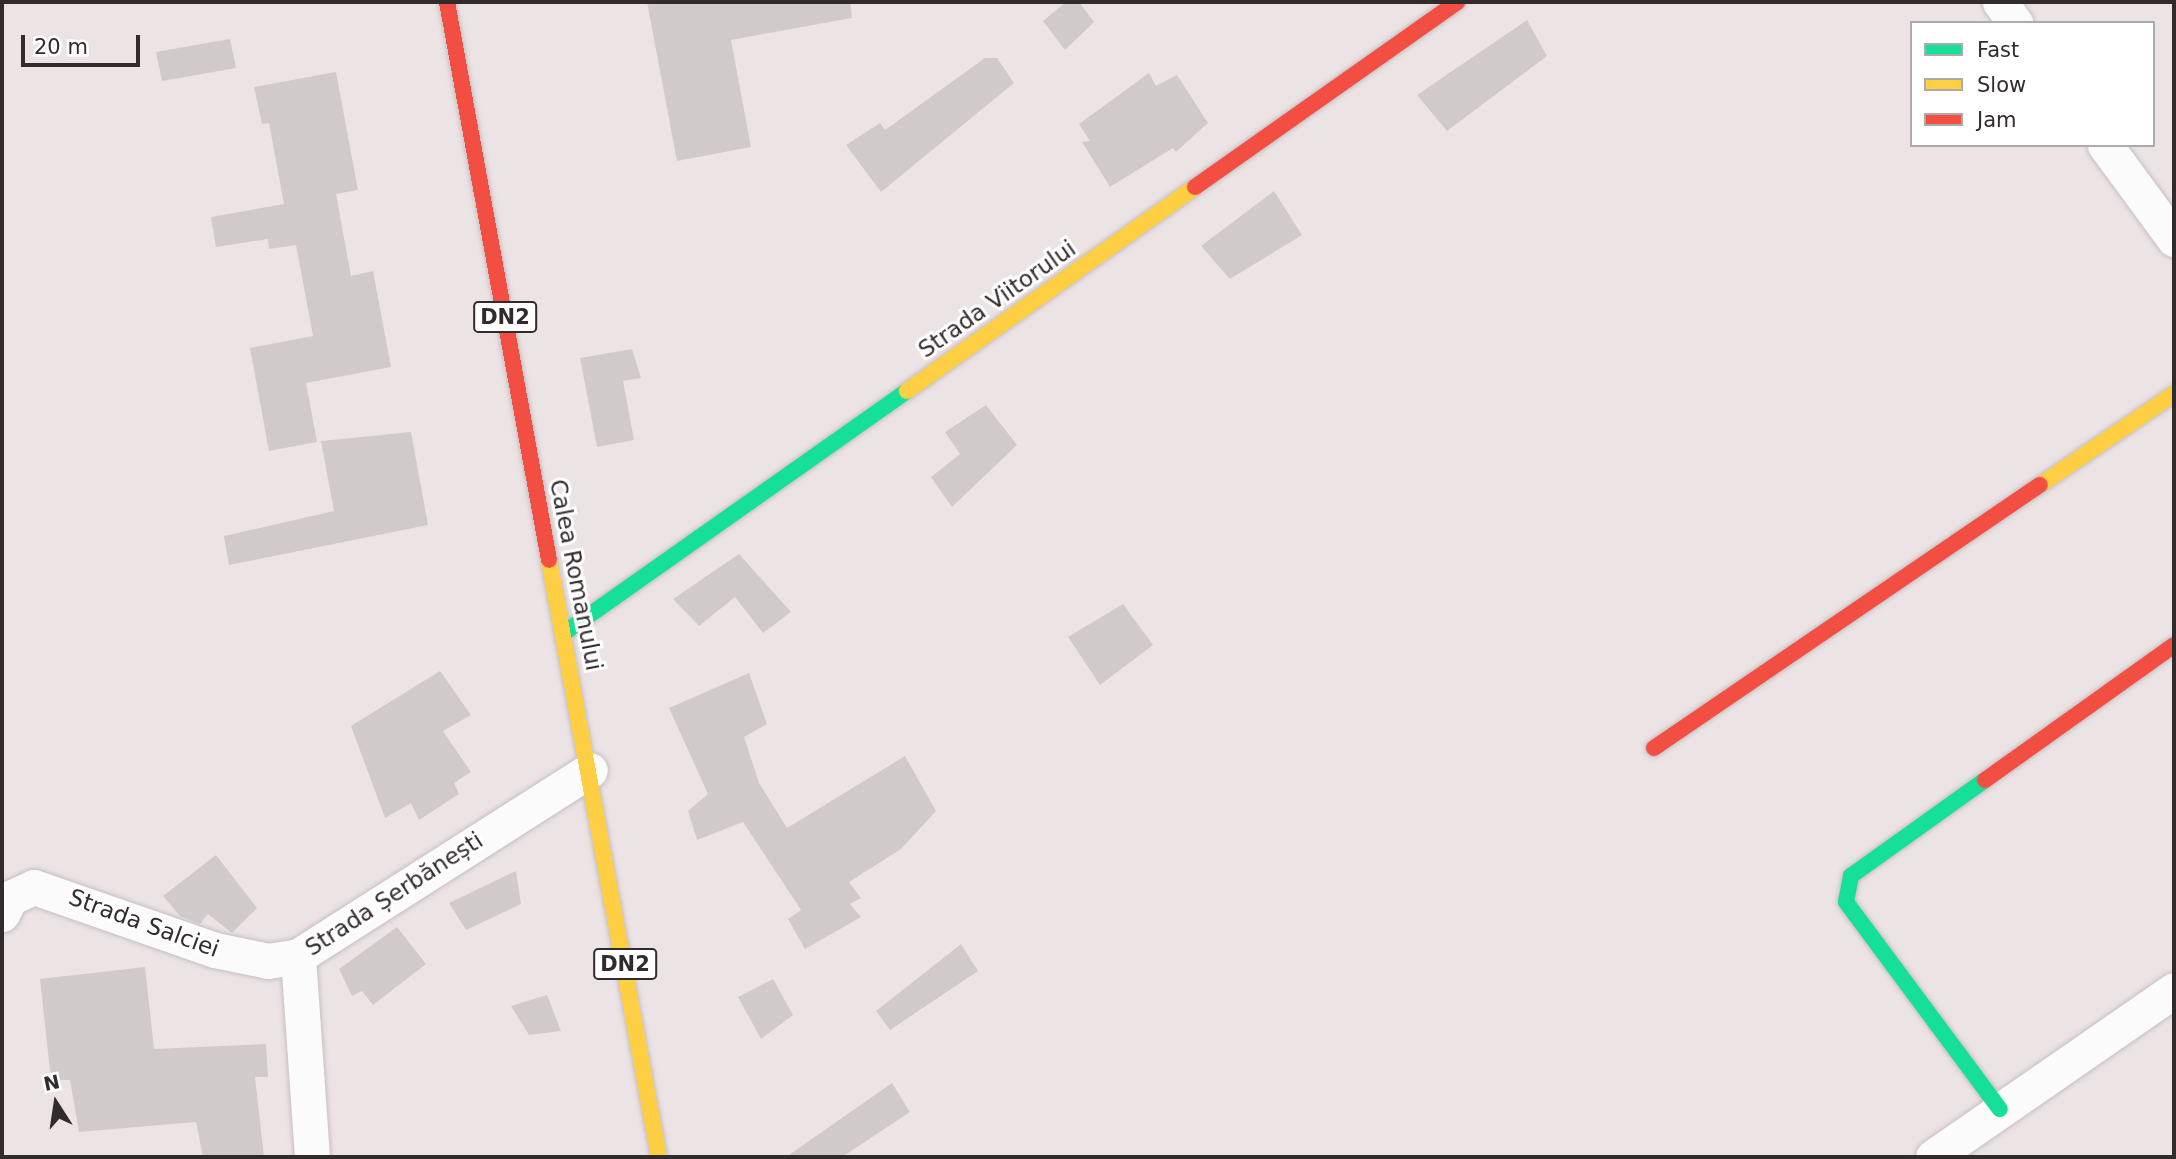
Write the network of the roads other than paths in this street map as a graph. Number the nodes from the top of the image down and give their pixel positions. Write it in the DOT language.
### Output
graph roads {
  1 [pos="447,2"];
  2 [pos="1457,2"];
  3 [pos="2000,2"];
  4 [pos="2014,21"];
  5 [pos="2106,147"];
  6 [pos="2174,239"];
  7 [pos="2174,394"];
  8 [pos="564,633"];
  9 [pos="2174,645"];
  10 [pos="1654,748"];
  11 [pos="590,770"];
  12 [pos="2,914"];
  13 [pos="298,956"];
  14 [pos="2174,990"];
  15 [pos="2000,1109"];
  16 [pos="312,1157"];
  17 [pos="659,1157"];
  18 [pos="1933,1157"];
  1 -- 8 [label="street, Calea Romanului / DN2"];
  2 -- 8 [label="street, Strada Viitorului"];
  3 -- 4 [label="street"];
  5 -- 6 [label="street"];
  7 -- 10 [label="street"];
  8 -- 11 [label="street, Calea Romanului / DN2"];
  9 -- 15 [label="street"];
  11 -- 13 [label="street, Strada Șerbănești"];
  11 -- 17 [label="street, Calea Romanului / DN2"];
  12 -- 13 [label="street, Strada Salciei"];
  13 -- 16 [label="street, Strada Șerbănești"];
  14 -- 15 [label="street"];
  15 -- 18 [label="street"];
}
